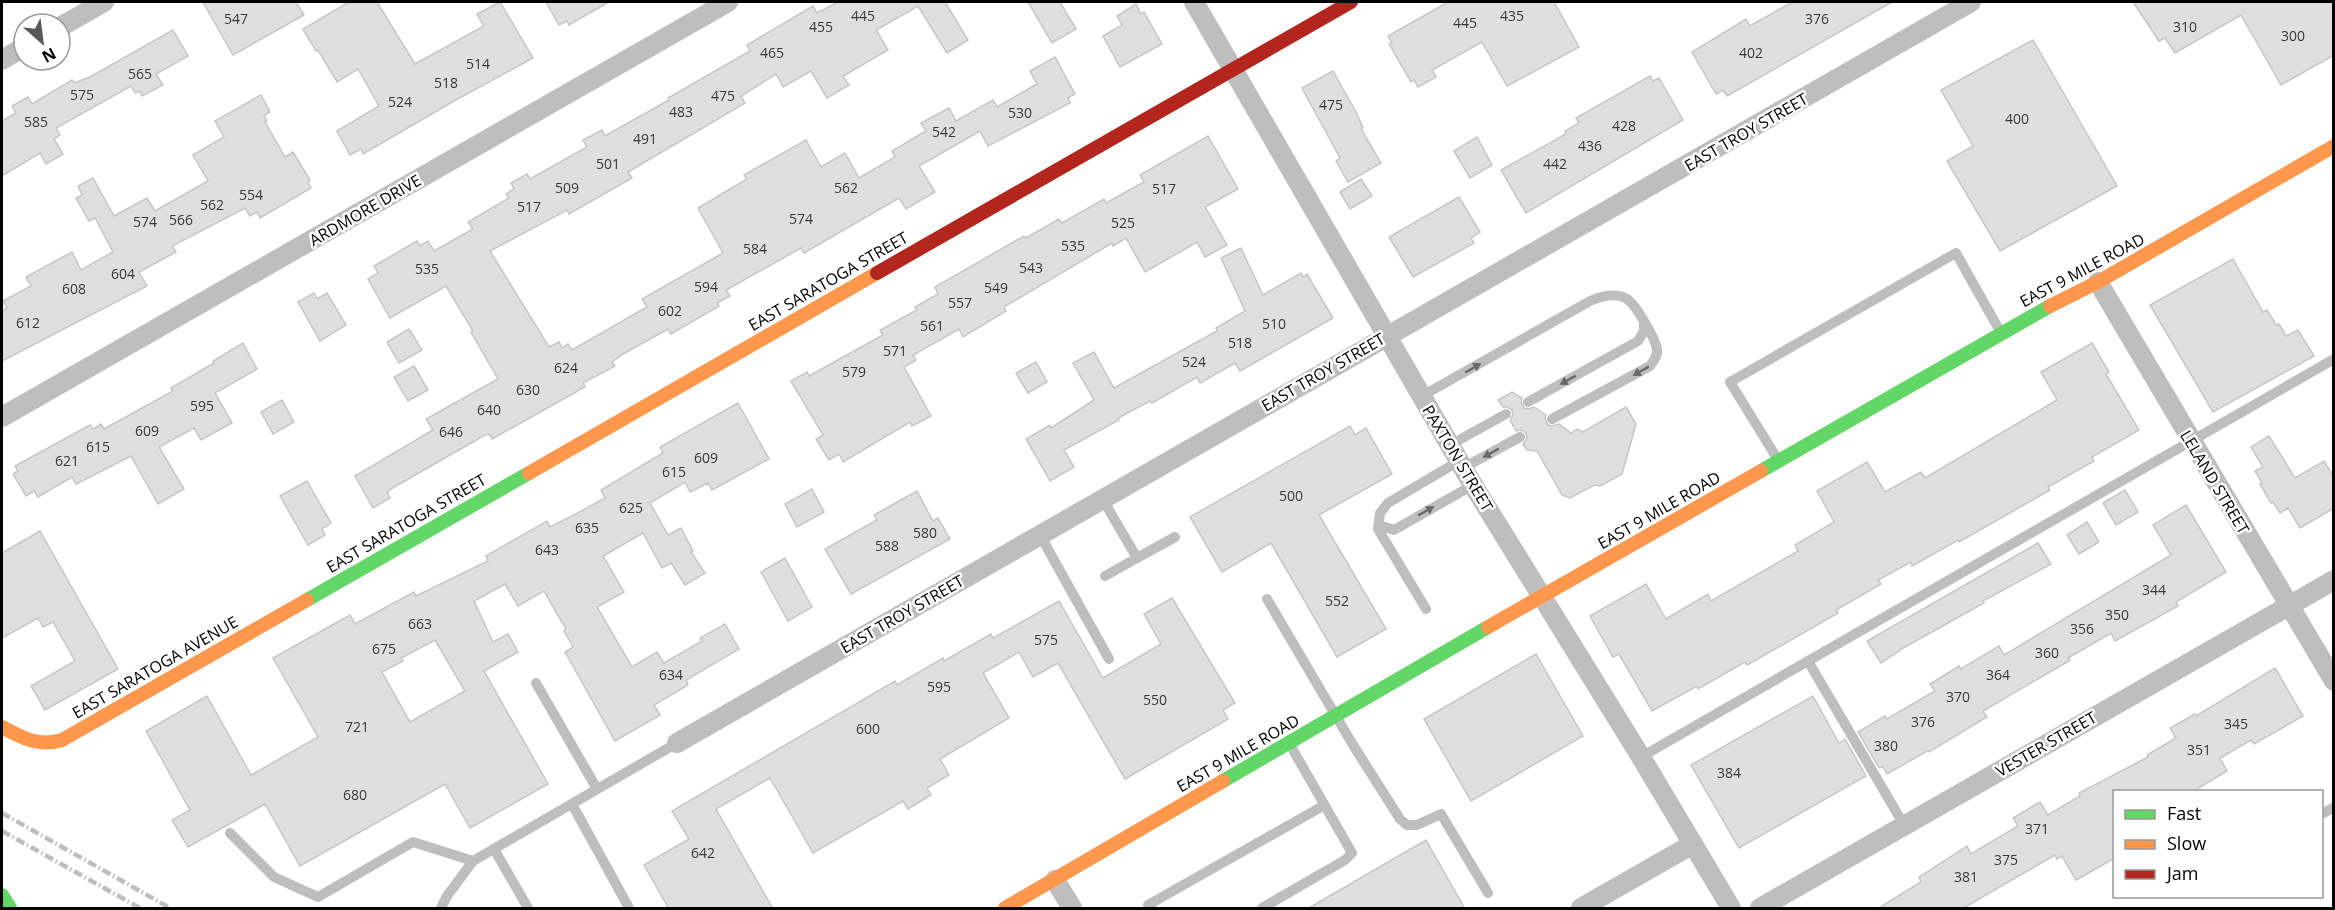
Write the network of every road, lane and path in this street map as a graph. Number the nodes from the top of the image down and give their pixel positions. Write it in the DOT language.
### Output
graph roads {
  1 [pos="104,2"];
  2 [pos="728,2"];
  3 [pos="1194,2"];
  4 [pos="1351,2"];
  5 [pos="1971,2"];
  6 [pos="72,20"];
  7 [pos="1233,69"];
  8 [pos="2334,146"];
  9 [pos="2098,282"];
  10 [pos="1644,323"];
  11 [pos="2001,333"];
  12 [pos="1388,335"];
  13 [pos="2334,359"];
  14 [pos="1422,396"];
  15 [pos="1527,402"];
  16 [pos="1506,414"];
  17 [pos="2,417"];
  18 [pos="1552,419"];
  19 [pos="1520,437"];
  20 [pos="2191,441"];
  21 [pos="1779,460"];
  22 [pos="1461,465"];
  23 [pos="1102,498"];
  24 [pos="1379,525"];
  25 [pos="1040,535"];
  26 [pos="1175,537"];
  27 [pos="1137,558"];
  28 [pos="1105,576"];
  29 [pos="2334,580"];
  30 [pos="321,590"];
  31 [pos="1542,596"];
  32 [pos="1267,599"];
  33 [pos="2288,605"];
  34 [pos="1426,609"];
  35 [pos="1109,659"];
  36 [pos="1808,661"];
  37 [pos="2334,681"];
  38 [pos="536,683"];
  39 [pos="1336,715"];
  40 [pos="2,727"];
  41 [pos="677,743"];
  42 [pos="1288,743"];
  43 [pos="1641,757"];
  44 [pos="597,789"];
  45 [pos="572,804"];
  46 [pos="1323,806"];
  47 [pos="1904,825"];
  48 [pos="230,833"];
  49 [pos="1693,844"];
  50 [pos="494,849"];
  51 [pos="473,861"];
  52 [pos="1055,880"];
  53 [pos="1488,893"];
  54 [pos="2,895"];
  55 [pos="10,909"];
  56 [pos="441,909"];
  57 [pos="528,909"];
  58 [pos="629,909"];
  59 [pos="1005,909"];
  60 [pos="1072,909"];
  61 [pos="1151,909"];
  62 [pos="1263,909"];
  63 [pos="1581,909"];
  64 [pos="1731,909"];
  65 [pos="1760,909"];
  1 -- 6 [label="street"];
  2 -- 17 [label="street, ARDMORE DRIVE"];
  3 -- 7 [label="street, PAXTON STREET"];
  4 -- 7 [label="street, EAST SARATOGA STREET"];
  5 -- 12 [label="street, EAST TROY STREET"];
  7 -- 12 [label="street, PAXTON STREET"];
  7 -- 30 [label="street, EAST SARATOGA STREET"];
  8 -- 9 [label="street, EAST 9 MILE ROAD"];
  9 -- 11 [label="street, EAST 9 MILE ROAD"];
  9 -- 20 [label="street, LELAND STREET"];
  14 -- 10 [label="lane, one-way"];
  10 -- 15 [label="lane, one-way"];
  10 -- 18 [label="lane, one-way"];
  11 -- 21 [label="street, EAST 9 MILE ROAD"];
  11 -- 21 [label="lane"];
  12 -- 14 [label="street, PAXTON STREET"];
  12 -- 23 [label="street, EAST TROY STREET"];
  13 -- 20 [label="lane"];
  14 -- 22 [label="street, PAXTON STREET"];
  16 -- 22 [label="lane"];
  19 -- 22 [label="lane, one-way"];
  20 -- 33 [label="street, LELAND STREET"];
  20 -- 36 [label="lane"];
  21 -- 31 [label="street, EAST 9 MILE ROAD"];
  22 -- 24 [label="lane"];
  24 -- 22 [label="lane, one-way"];
  22 -- 31 [label="street, PAXTON STREET"];
  23 -- 25 [label="street, EAST TROY STREET"];
  23 -- 27 [label="lane"];
  24 -- 34 [label="lane"];
  25 -- 35 [label="lane"];
  25 -- 41 [label="street, EAST TROY STREET"];
  26 -- 27 [label="lane"];
  27 -- 28 [label="lane"];
  29 -- 33 [label="street, VESTER STREET"];
  30 -- 40 [label="street, EAST SARATOGA AVENUE"];
  31 -- 39 [label="street, EAST 9 MILE ROAD"];
  31 -- 43 [label="street, PAXTON STREET"];
  32 -- 39 [label="lane"];
  33 -- 37 [label="street, LELAND STREET"];
  33 -- 47 [label="street, VESTER STREET"];
  36 -- 43 [label="lane"];
  36 -- 47 [label="lane"];
  38 -- 44 [label="lane"];
  39 -- 42 [label="street, EAST 9 MILE ROAD"];
  39 -- 53 [label="lane"];
  41 -- 44 [label="lane"];
  42 -- 46 [label="lane"];
  42 -- 52 [label="street, EAST 9 MILE ROAD"];
  43 -- 49 [label="street, PAXTON STREET"];
  44 -- 45 [label="lane"];
  45 -- 50 [label="lane"];
  45 -- 58 [label="lane"];
  46 -- 61 [label="lane"];
  46 -- 62 [label="lane"];
  47 -- 65 [label="street, VESTER STREET"];
  48 -- 51 [label="lane"];
  49 -- 63 [label="street"];
  49 -- 64 [label="street, PAXTON STREET"];
  50 -- 51 [label="lane"];
  50 -- 57 [label="lane"];
  51 -- 56 [label="lane"];
  52 -- 59 [label="street, EAST 9 MILE ROAD"];
  52 -- 60 [label="street"];
  54 -- 55 [label="street"];
}
